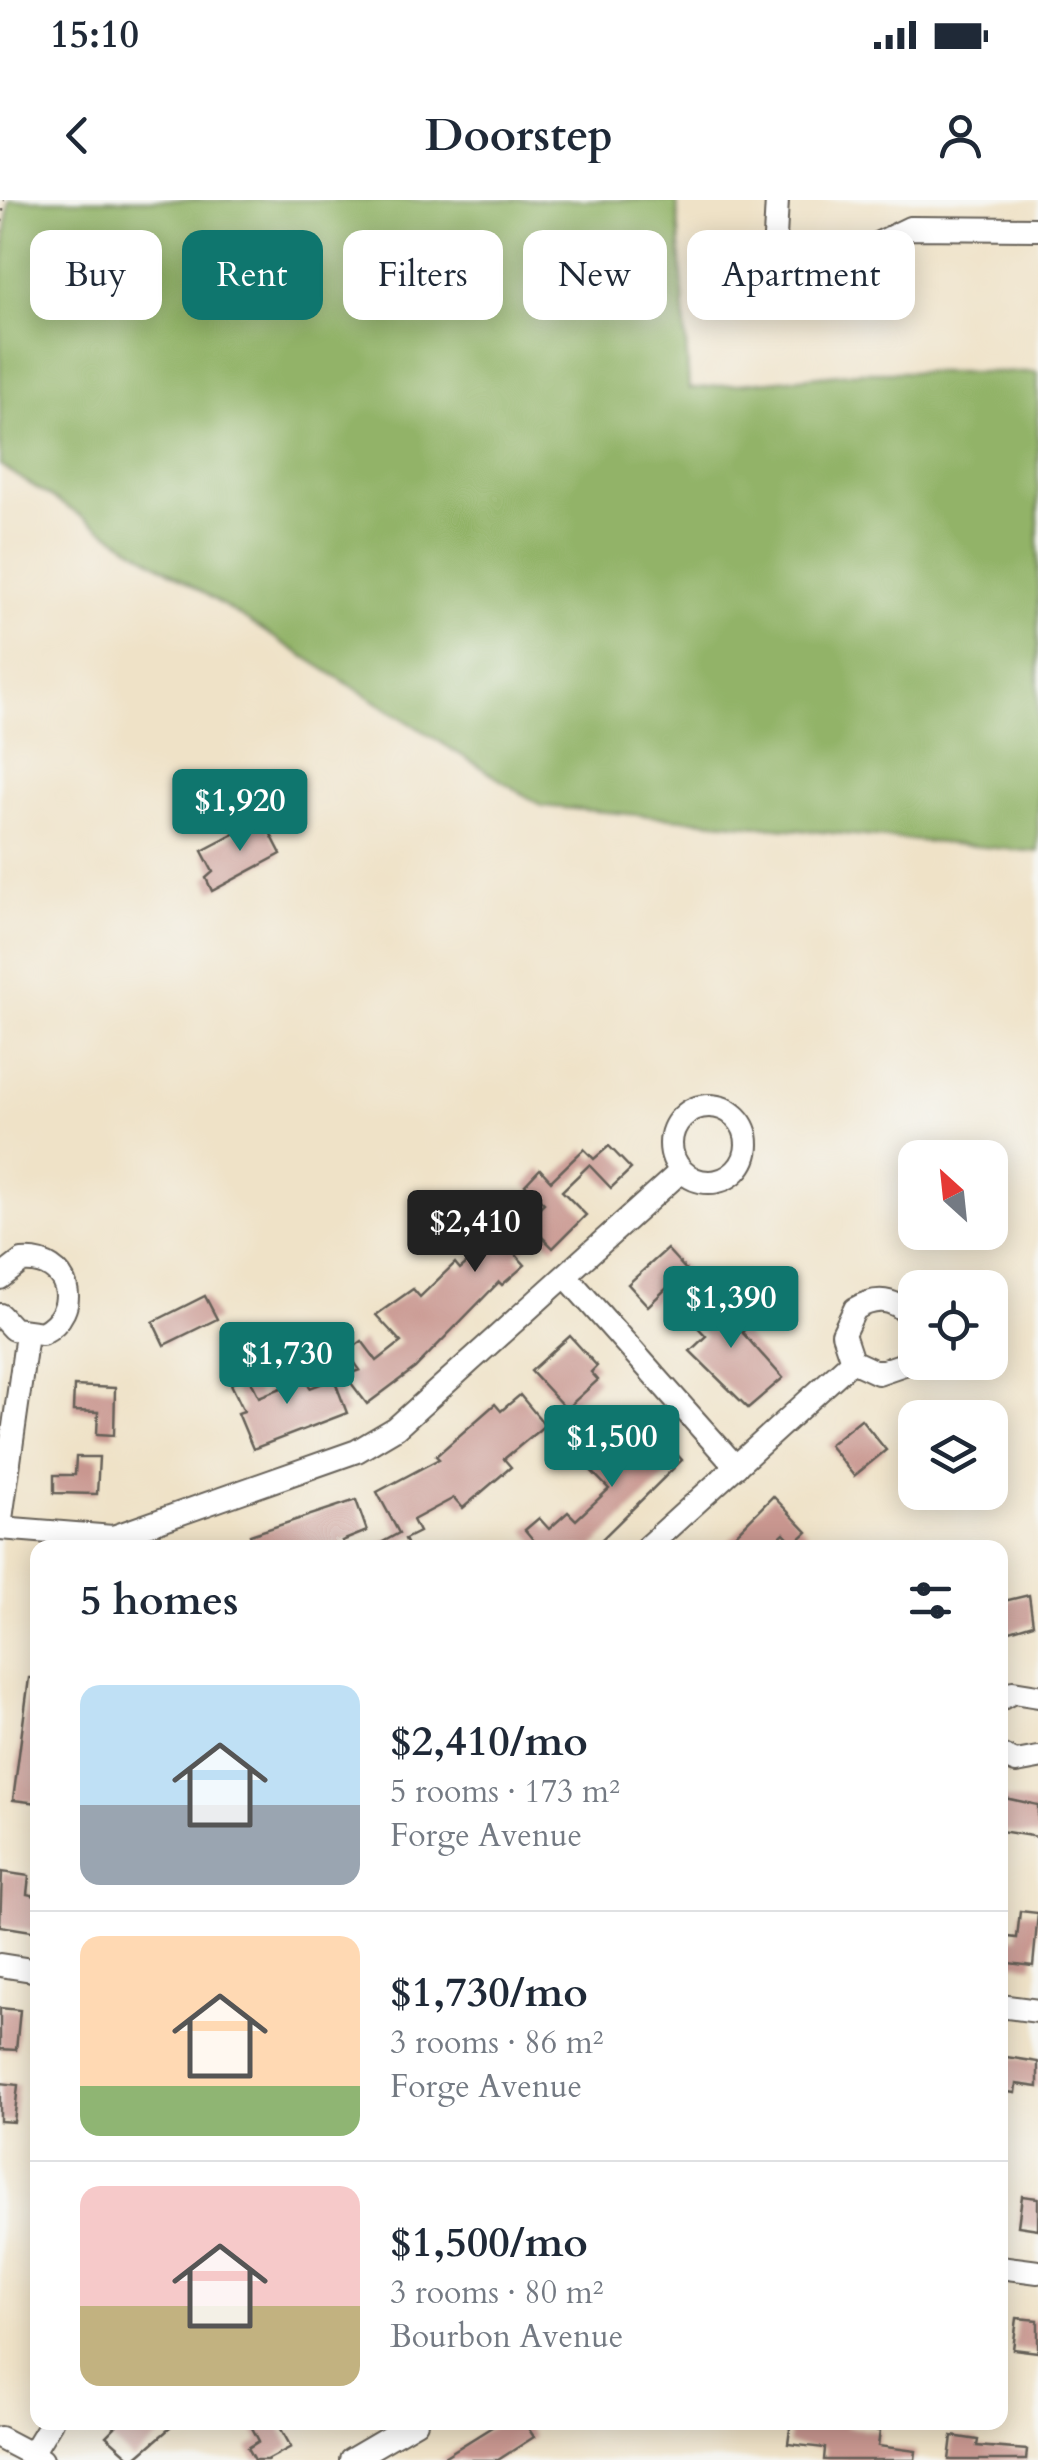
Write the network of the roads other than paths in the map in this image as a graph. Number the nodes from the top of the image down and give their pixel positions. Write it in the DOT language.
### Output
graph roads {
  1 [pos="777,200"];
  2 [pos="1038,229"];
  3 [pos="681,1171"];
  4 [pos="566,1276"];
  5 [pos="0,1278"];
  6 [pos="898,1304"];
  7 [pos="0,1316"];
  8 [pos="27,1334"];
  9 [pos="852,1361"];
  10 [pos="898,1368"];
  11 [pos="736,1467"];
  12 [pos="0,1527"];
  13 [pos="655,1540"];
  14 [pos="1008,1695"];
  15 [pos="1038,1696"];
  16 [pos="1008,1758"];
  17 [pos="1038,1758"];
  18 [pos="0,1965"];
  19 [pos="30,1971"];
  20 [pos="1008,2007"];
  21 [pos="1038,2011"];
  22 [pos="1008,2268"];
  23 [pos="1038,2272"];
  24 [pos="48,2430"];
  25 [pos="402,2430"];
  26 [pos="0,2438"];
  27 [pos="37,2456"];
  28 [pos="351,2460"];
  1 -- 2 [label="street"];
  3 -- 4 [label="street"];
  4 -- 11 [label="street"];
  4 -- 12 [label="street"];
  5 -- 8 [label="street"];
  6 -- 9 [label="street"];
  7 -- 8 [label="street"];
  8 -- 12 [label="street"];
  9 -- 10 [label="street"];
  9 -- 11 [label="street"];
  11 -- 13 [label="street"];
  14 -- 15 [label="street"];
  16 -- 17 [label="street"];
  18 -- 19 [label="street"];
  20 -- 21 [label="street"];
  22 -- 23 [label="street"];
  24 -- 27 [label="street"];
  25 -- 28 [label="street"];
  26 -- 27 [label="street"];
}
